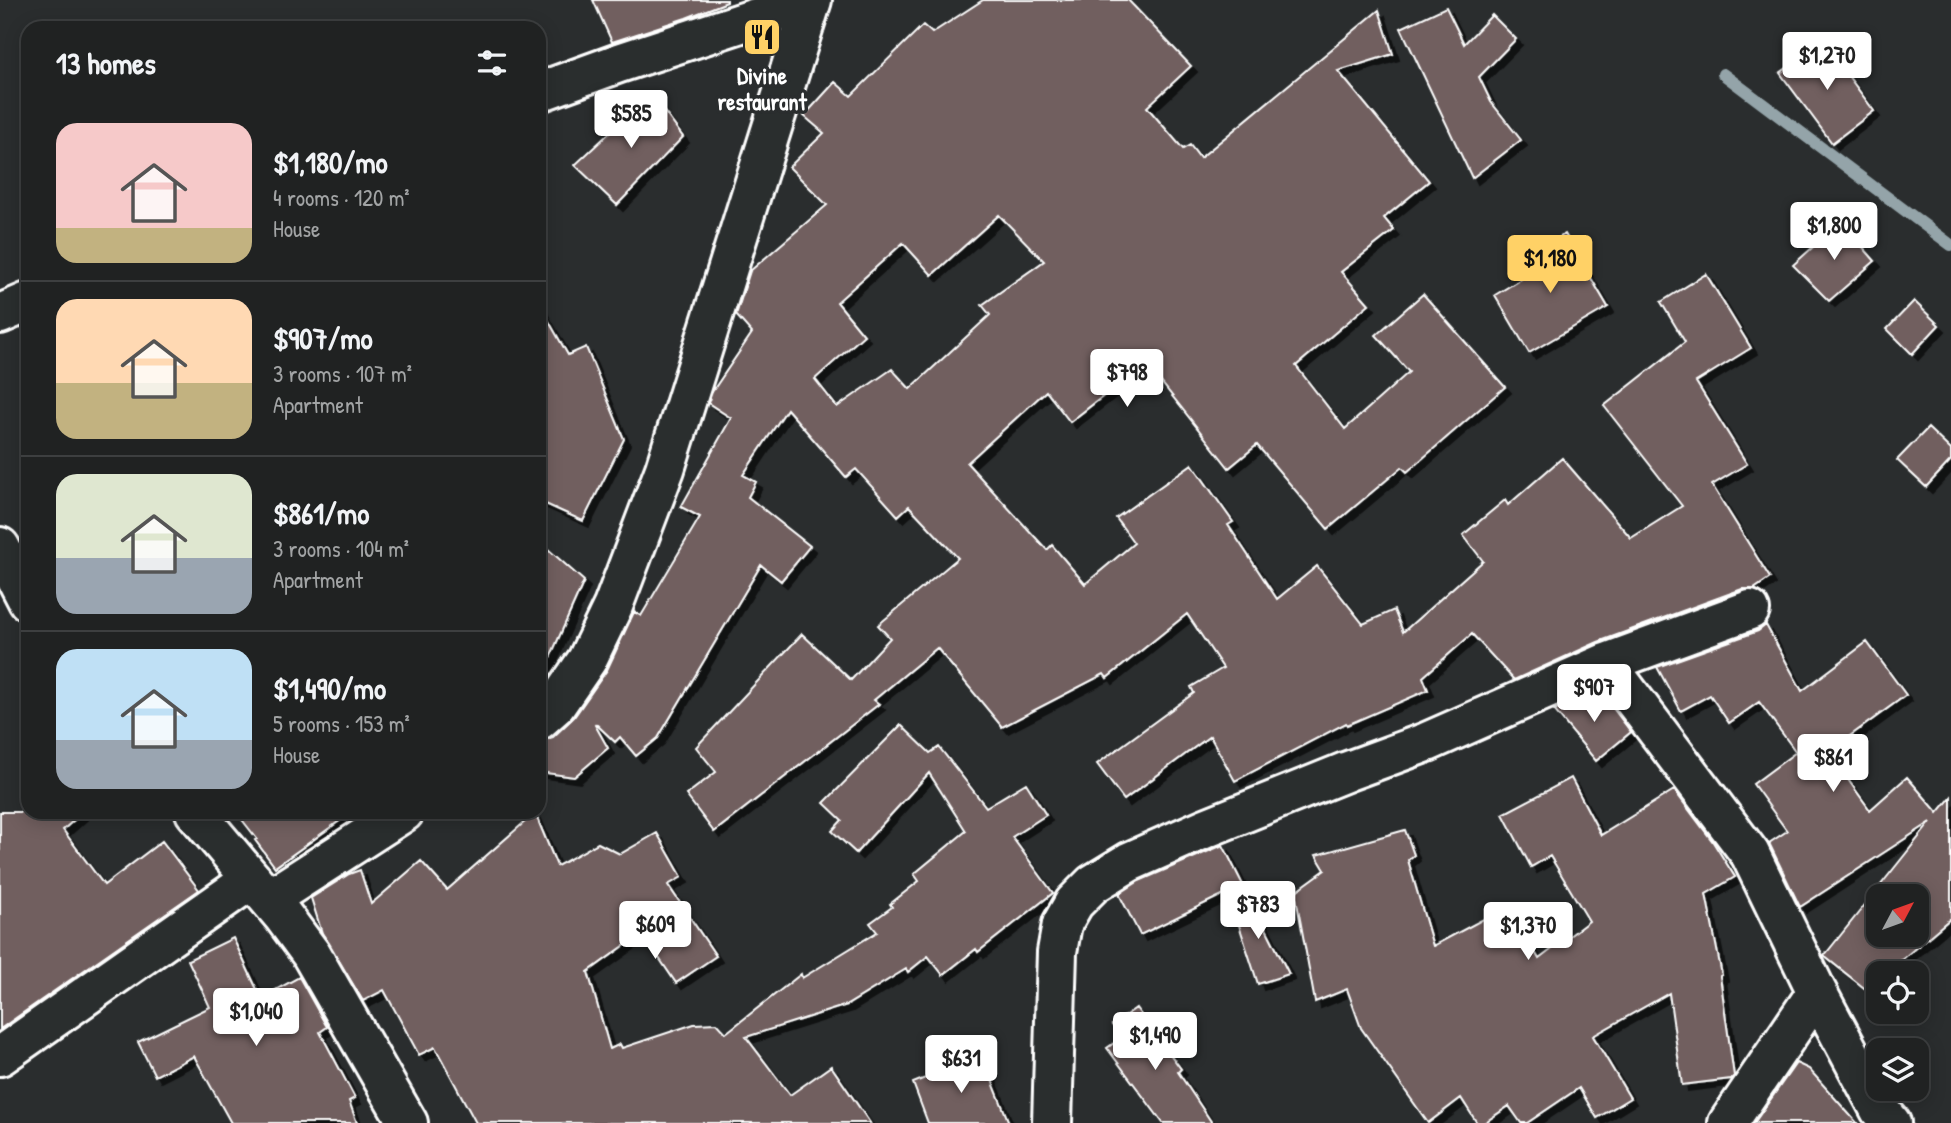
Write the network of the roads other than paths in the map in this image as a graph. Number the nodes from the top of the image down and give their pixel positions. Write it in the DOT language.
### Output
graph roads {
  1 [pos="811,0"];
  2 [pos="546,89"];
  3 [pos="21,305"];
  4 [pos="0,314"];
  5 [pos="0,547"];
  6 [pos="21,588"];
  7 [pos="1751,610"];
  8 [pos="1606,663"];
  9 [pos="546,713"];
  10 [pos="201,819"];
  11 [pos="391,819"];
  12 [pos="261,889"];
  13 [pos="1817,992"];
  14 [pos="0,1056"];
  15 [pos="408,1123"];
  16 [pos="1052,1123"];
  17 [pos="1728,1123"];
  18 [pos="1891,1123"];
  1 -- 2 [label="street"];
  1 -- 9 [label="street"];
  3 -- 4 [label="street"];
  5 -- 6 [label="street"];
  7 -- 8 [label="street"];
  8 -- 13 [label="street"];
  8 -- 16 [label="street"];
  10 -- 12 [label="street"];
  11 -- 12 [label="street"];
  12 -- 14 [label="street"];
  12 -- 15 [label="street"];
  13 -- 17 [label="street"];
  13 -- 18 [label="street"];
}
